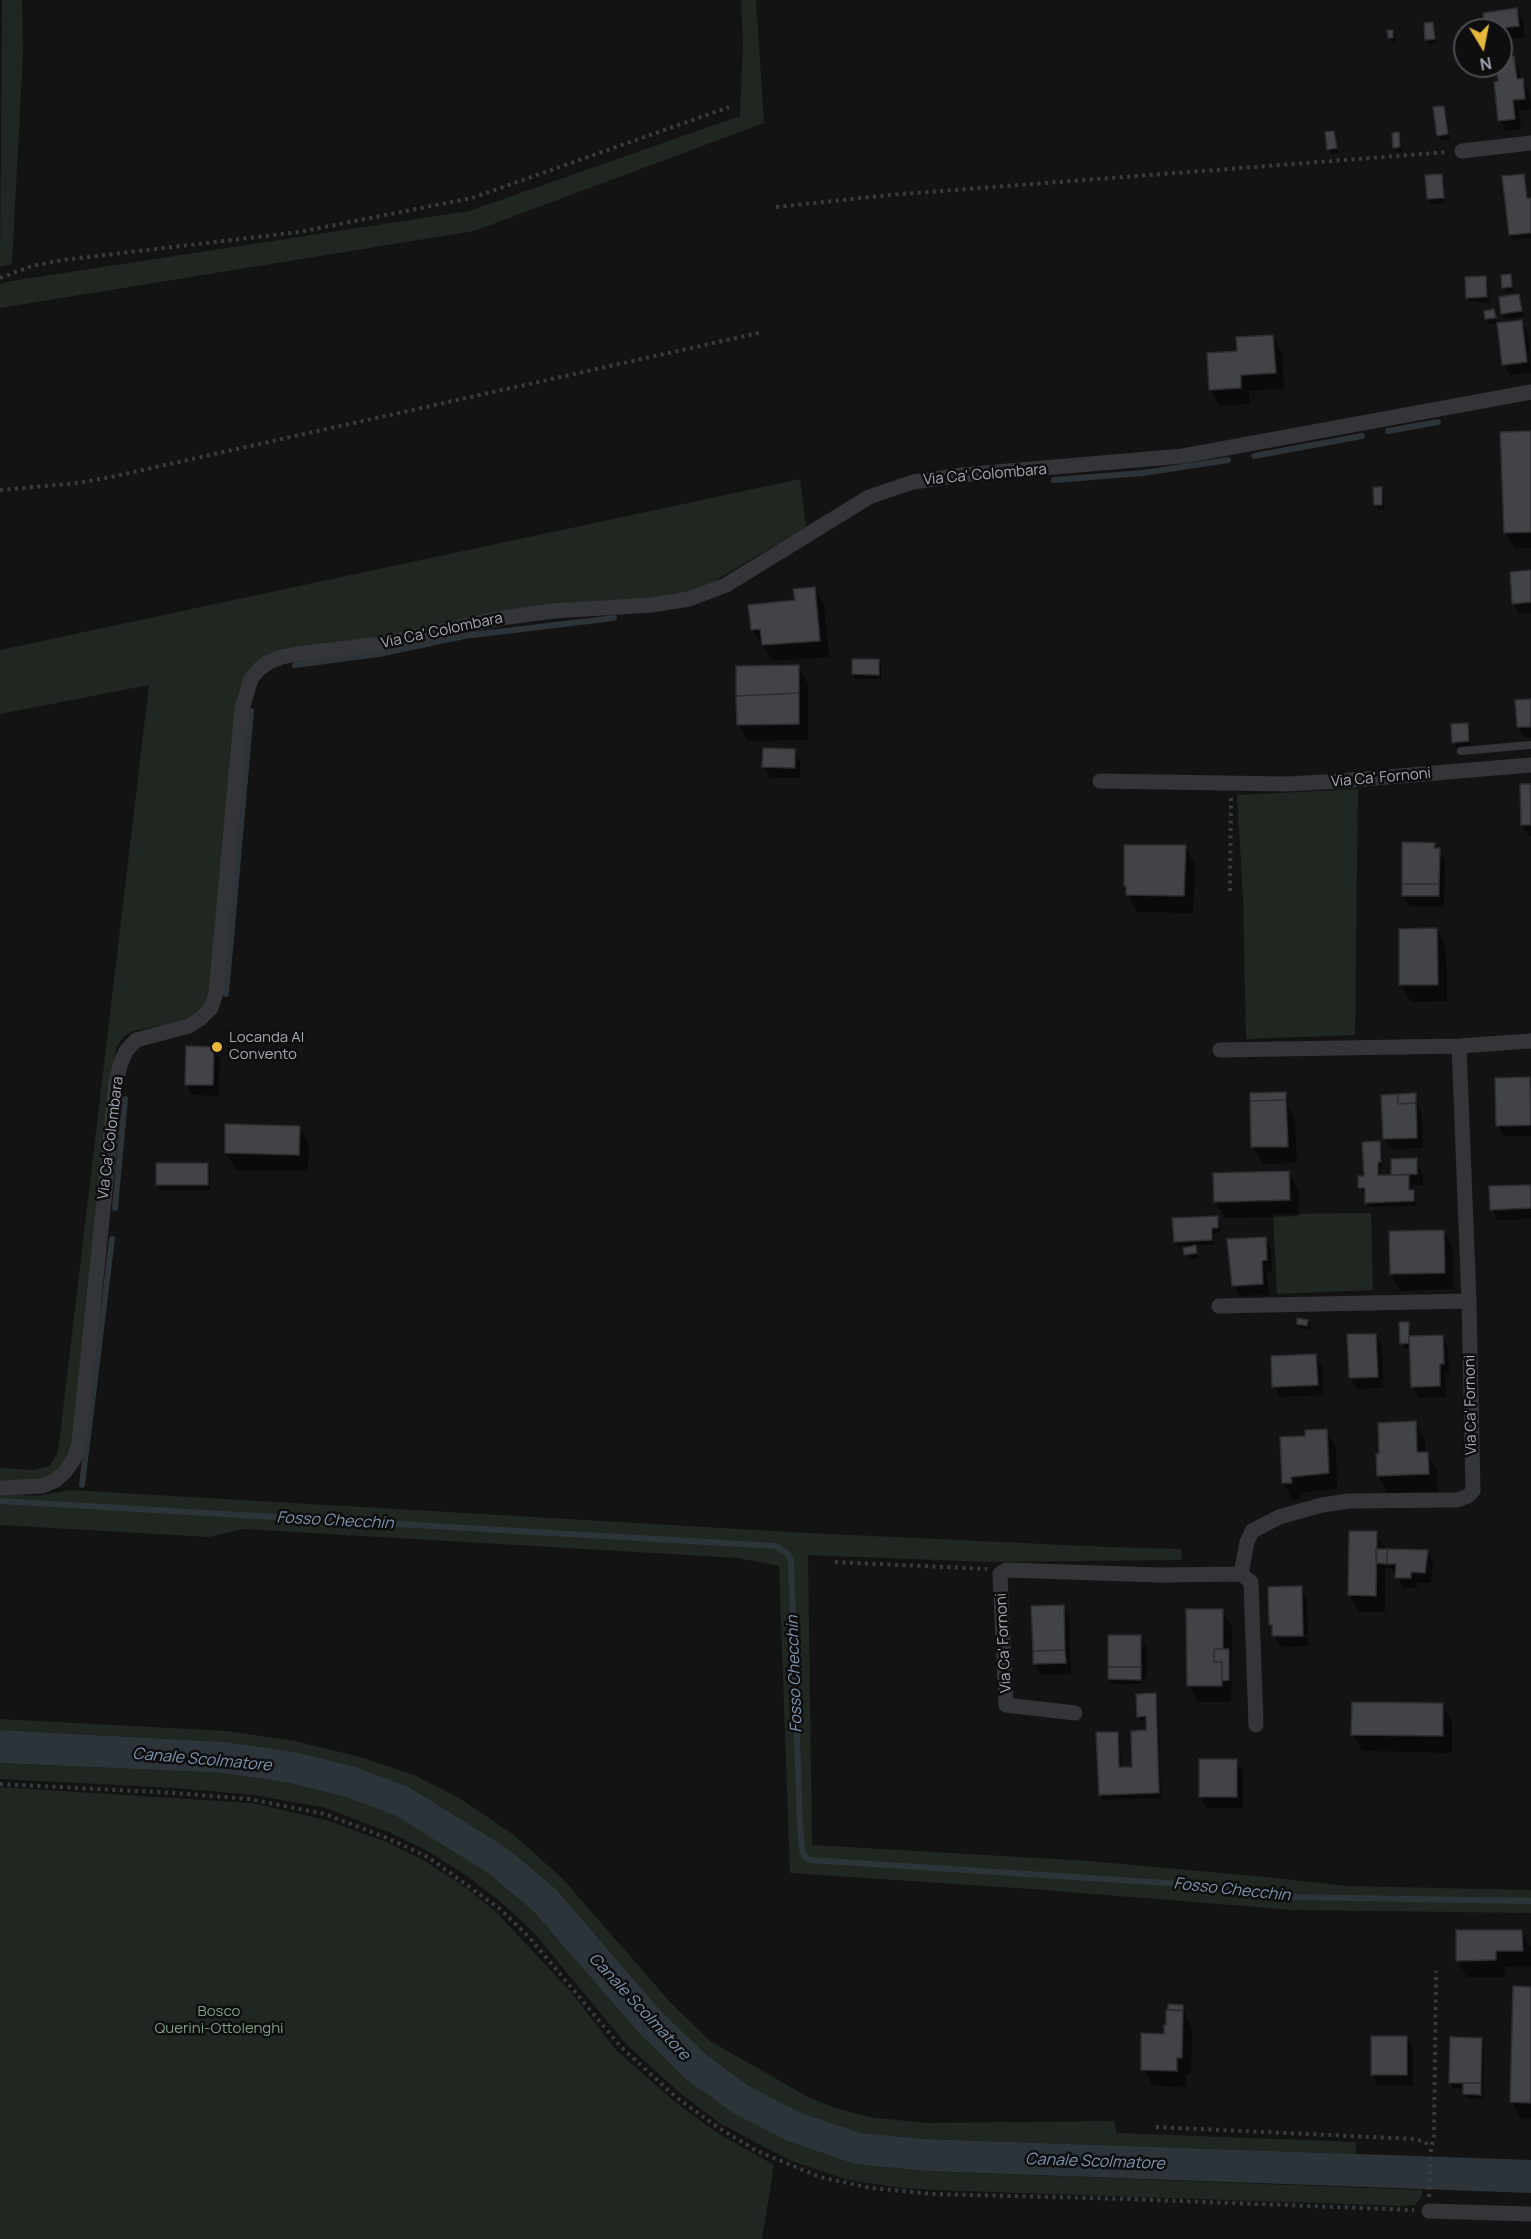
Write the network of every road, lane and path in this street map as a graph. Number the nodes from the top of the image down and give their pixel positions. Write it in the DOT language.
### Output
graph roads {
  1 [pos="729,107"];
  2 [pos="1531,143"];
  3 [pos="1462,151"];
  4 [pos="776,207"];
  5 [pos="0,278"];
  6 [pos="763,332"];
  7 [pos="1531,392"];
  8 [pos="0,490"];
  9 [pos="1531,745"];
  10 [pos="1461,751"];
  11 [pos="1531,765"];
  12 [pos="1100,781"];
  13 [pos="1231,784"];
  14 [pos="1230,891"];
  15 [pos="1531,1041"];
  16 [pos="1459,1046"];
  17 [pos="1220,1050"];
  18 [pos="1469,1301"];
  19 [pos="1219,1306"];
  20 [pos="0,1488"];
  21 [pos="835,1562"];
  22 [pos="1006,1570"];
  23 [pos="1241,1574"];
  24 [pos="1075,1713"];
  25 [pos="1256,1725"];
  26 [pos="0,1784"];
  27 [pos="1436,1971"];
  28 [pos="1156,2127"];
  29 [pos="1431,2148"];
  30 [pos="1429,2194"];
  31 [pos="1400,2210"];
  32 [pos="1429,2211"];
  33 [pos="1531,2214"];
  1 -- 5 [label="path"];
  2 -- 3 [label="street"];
  3 -- 4 [label="path"];
  6 -- 8 [label="path"];
  7 -- 20 [label="street, Via Ca' Colombara"];
  9 -- 10 [label="lane"];
  11 -- 13 [label="street, Via Ca' Fornoni"];
  12 -- 13 [label="street, Via Ca' Fornoni"];
  13 -- 14 [label="path"];
  15 -- 16 [label="street"];
  16 -- 17 [label="street"];
  16 -- 18 [label="street, Via Ca' Fornoni"];
  18 -- 19 [label="street"];
  18 -- 23 [label="street, Via Ca' Fornoni"];
  21 -- 22 [label="path"];
  22 -- 23 [label="street, Via Ca' Fornoni"];
  22 -- 24 [label="street, Via Ca' Fornoni"];
  23 -- 25 [label="street"];
  26 -- 31 [label="path"];
  27 -- 29 [label="path"];
  28 -- 29 [label="path"];
  29 -- 30 [label="path"];
  32 -- 33 [label="street"];
}
